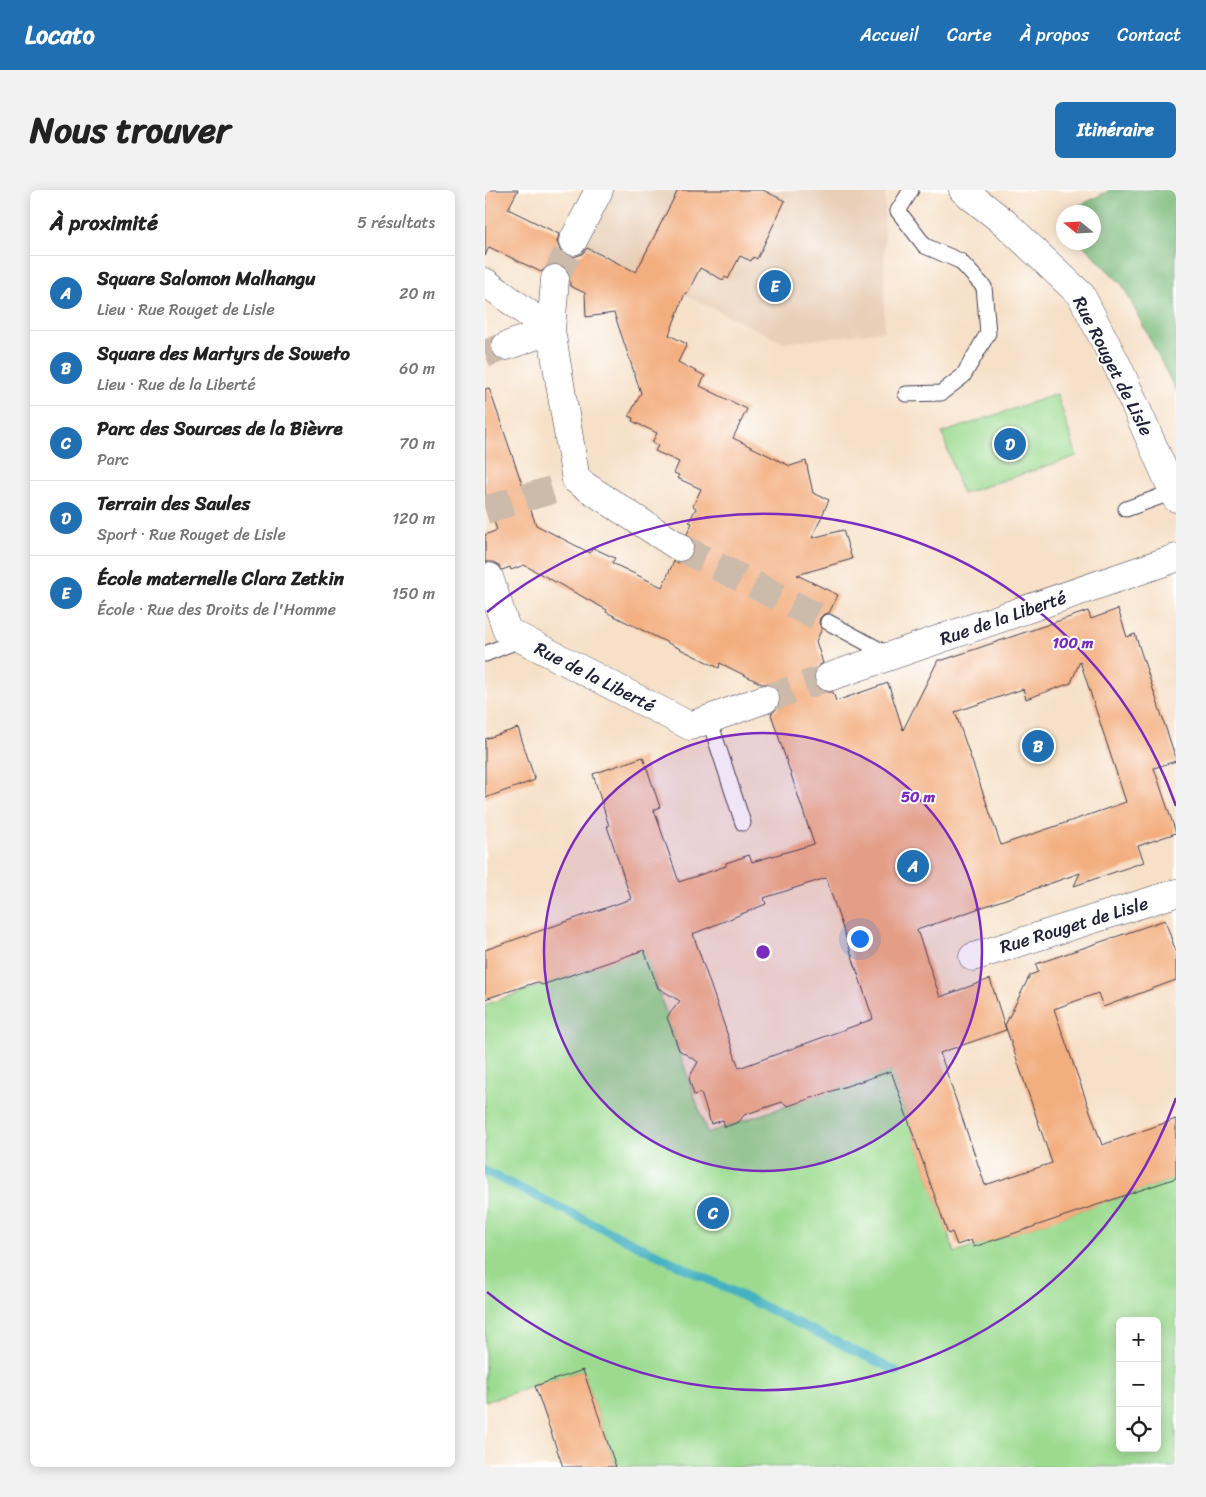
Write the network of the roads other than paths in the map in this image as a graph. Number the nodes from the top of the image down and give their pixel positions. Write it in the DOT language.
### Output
graph roads {
  1 [pos="599,190"];
  2 [pos="911,190"];
  3 [pos="963,190"];
  4 [pos="573,241"];
  5 [pos="555,279"];
  6 [pos="485,282"];
  7 [pos="551,330"];
  8 [pos="506,346"];
  9 [pos="906,394"];
  10 [pos="1175,495"];
  11 [pos="1126,509"];
  12 [pos="679,547"];
  13 [pos="1176,558"];
  14 [pos="489,577"];
  15 [pos="828,622"];
  16 [pos="522,639"];
  17 [pos="485,654"];
  18 [pos="891,656"];
  19 [pos="829,677"];
  20 [pos="765,699"];
  21 [pos="709,719"];
  22 [pos="743,823"];
  23 [pos="1176,893"];
  24 [pos="973,957"];
  1 -- 4 [label="street"];
  2 -- 9 [label="lane"];
  3 -- 10 [label="street, Rue Rouget de Lisle"];
  5 -- 7 [label="street"];
  6 -- 7 [label="street"];
  7 -- 8 [label="street"];
  7 -- 12 [label="street"];
  10 -- 11 [label="lane"];
  13 -- 18 [label="street, Rue de la Liberté"];
  14 -- 16 [label="street, Rue de la Liberté"];
  15 -- 18 [label="lane"];
  16 -- 17 [label="lane"];
  16 -- 21 [label="street, Rue de la Liberté"];
  18 -- 19 [label="street, Rue de la Liberté"];
  20 -- 21 [label="street, Rue de la Liberté"];
  21 -- 22 [label="lane"];
  23 -- 24 [label="street, Rue Rouget de Lisle"];
}
